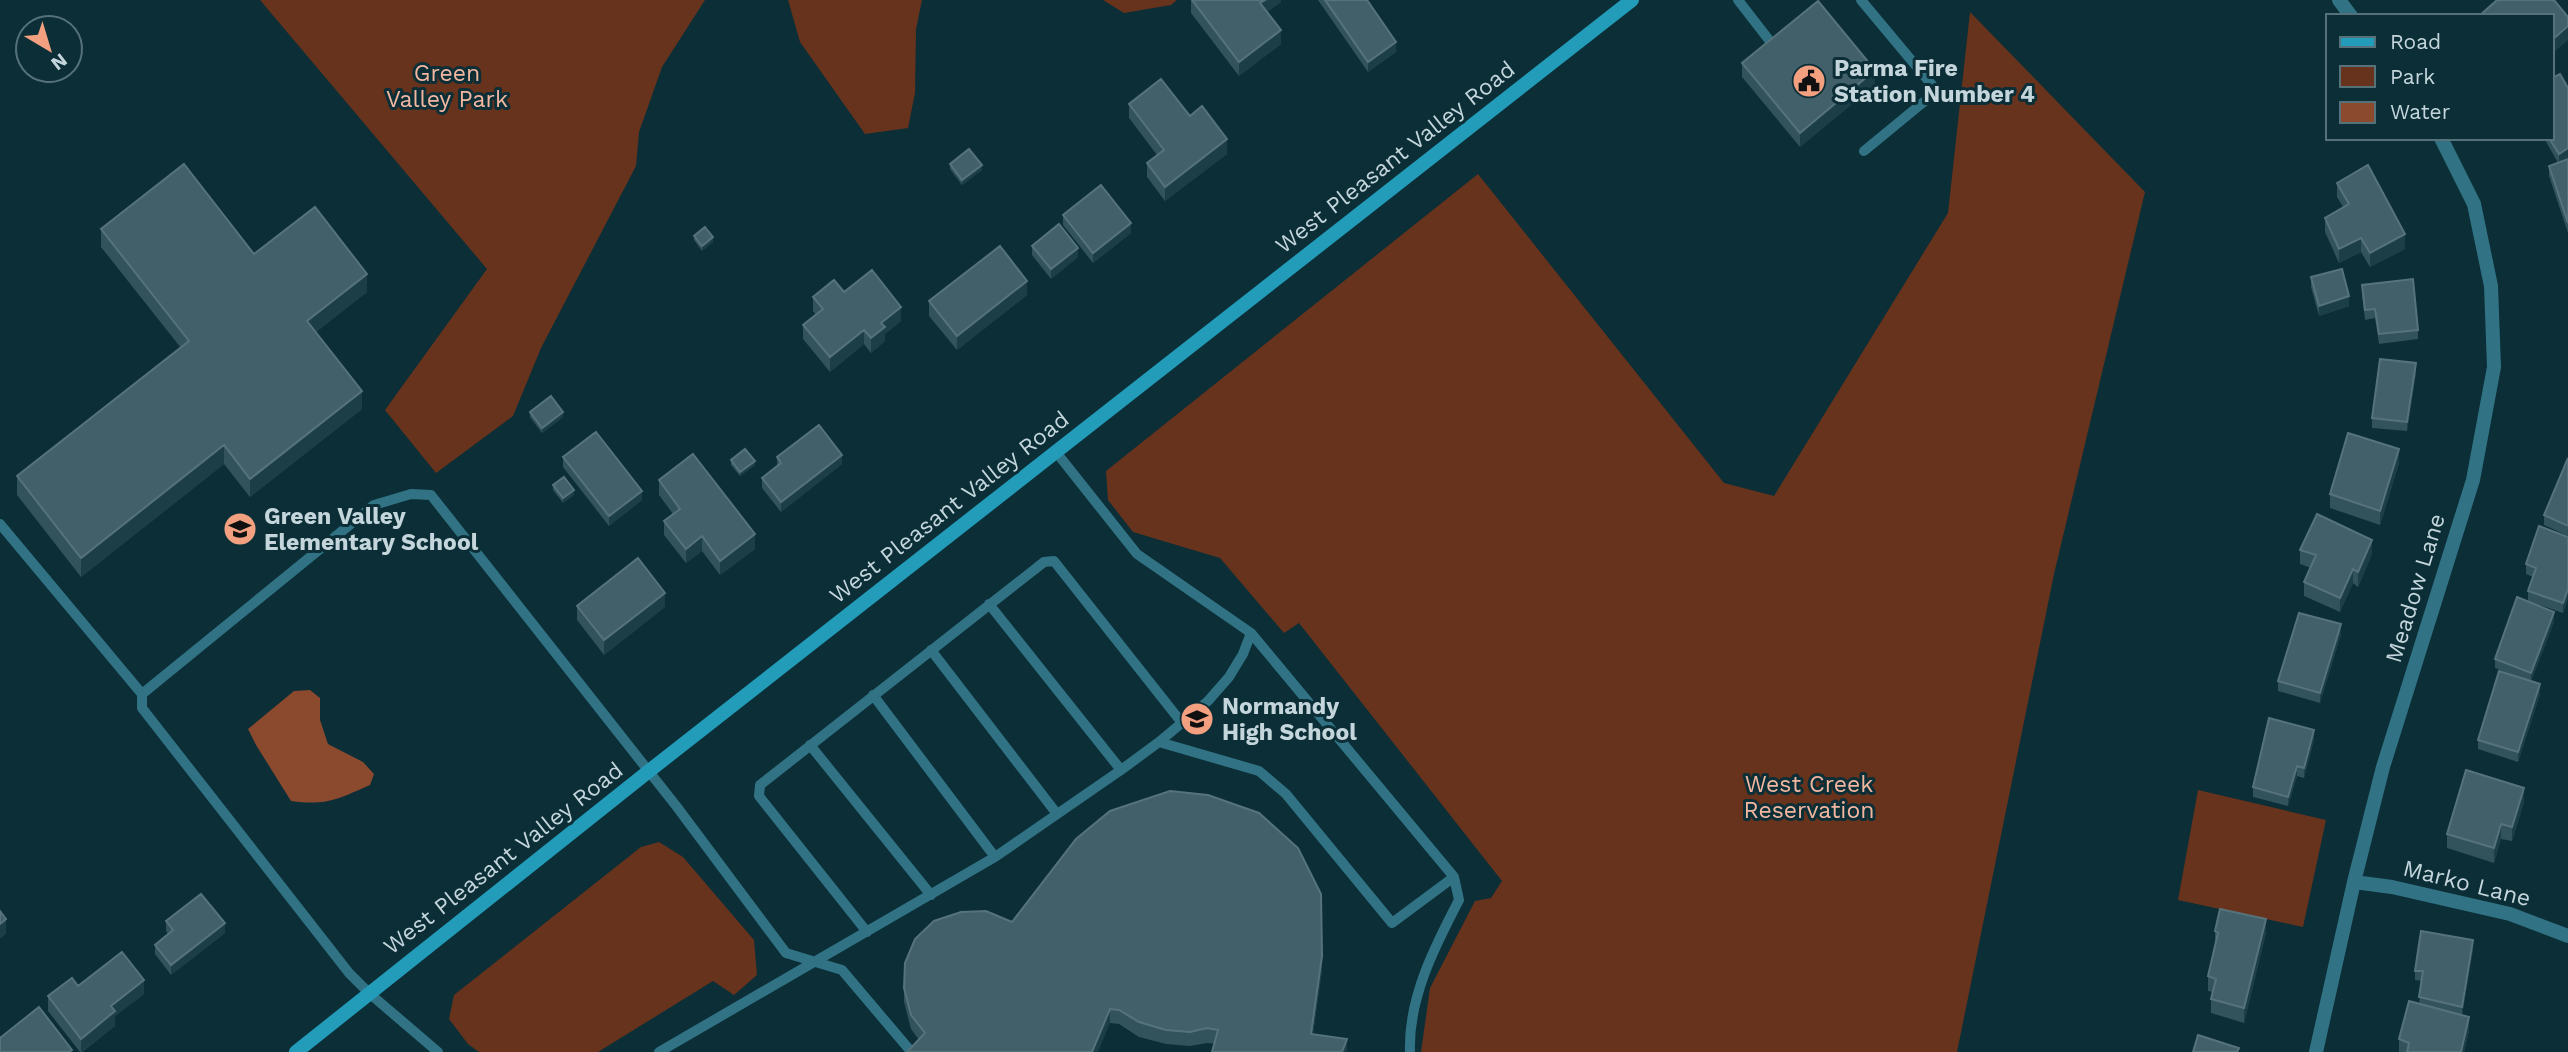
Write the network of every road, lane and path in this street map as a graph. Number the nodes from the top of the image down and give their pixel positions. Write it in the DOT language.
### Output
graph roads {
  1 [pos="1632,0"];
  2 [pos="1738,0"];
  3 [pos="1861,0"];
  4 [pos="1776,49"];
  5 [pos="2442,140"];
  6 [pos="1864,151"];
  7 [pos="1056,452"];
  8 [pos="0,524"];
  9 [pos="989,604"];
  10 [pos="1251,634"];
  11 [pos="931,650"];
  12 [pos="142,694"];
  13 [pos="873,695"];
  14 [pos="1182,723"];
  15 [pos="1159,742"];
  16 [pos="810,745"];
  17 [pos="1121,770"];
  18 [pos="649,771"];
  19 [pos="1057,814"];
  20 [pos="995,857"];
  21 [pos="1454,877"];
  22 [pos="2354,882"];
  23 [pos="931,895"];
  24 [pos="867,932"];
  25 [pos="2568,936"];
  26 [pos="813,961"];
  27 [pos="369,993"];
  28 [pos="908,1048"];
  29 [pos="296,1052"];
  30 [pos="438,1052"];
  31 [pos="659,1052"];
  32 [pos="1410,1052"];
  33 [pos="2316,1052"];
  1 -- 7 [label="main road, West Pleasant Valley Road"];
  2 -- 4 [label="lane"];
  3 -- 6 [label="lane"];
  5 -- 22 [label="street, Meadow Lane"];
  7 -- 10 [label="lane"];
  7 -- 18 [label="main road, West Pleasant Valley Road"];
  8 -- 12 [label="lane"];
  9 -- 11 [label="lane"];
  9 -- 14 [label="lane"];
  9 -- 17 [label="lane"];
  10 -- 14 [label="lane"];
  10 -- 21 [label="lane"];
  11 -- 13 [label="lane"];
  11 -- 19 [label="lane"];
  12 -- 18 [label="lane"];
  12 -- 27 [label="lane"];
  13 -- 16 [label="lane"];
  13 -- 20 [label="lane"];
  14 -- 15 [label="lane"];
  15 -- 17 [label="lane"];
  15 -- 21 [label="lane"];
  16 -- 23 [label="lane"];
  16 -- 24 [label="lane"];
  17 -- 19 [label="lane"];
  18 -- 26 [label="lane"];
  18 -- 27 [label="main road, West Pleasant Valley Road"];
  19 -- 20 [label="lane"];
  20 -- 23 [label="lane"];
  21 -- 32 [label="lane"];
  22 -- 25 [label="street, Marko Lane"];
  22 -- 33 [label="street, Meadow Lane"];
  23 -- 24 [label="lane"];
  24 -- 26 [label="lane"];
  26 -- 28 [label="lane"];
  26 -- 31 [label="lane"];
  27 -- 29 [label="main road, West Pleasant Valley Road"];
  27 -- 30 [label="lane"];
}
